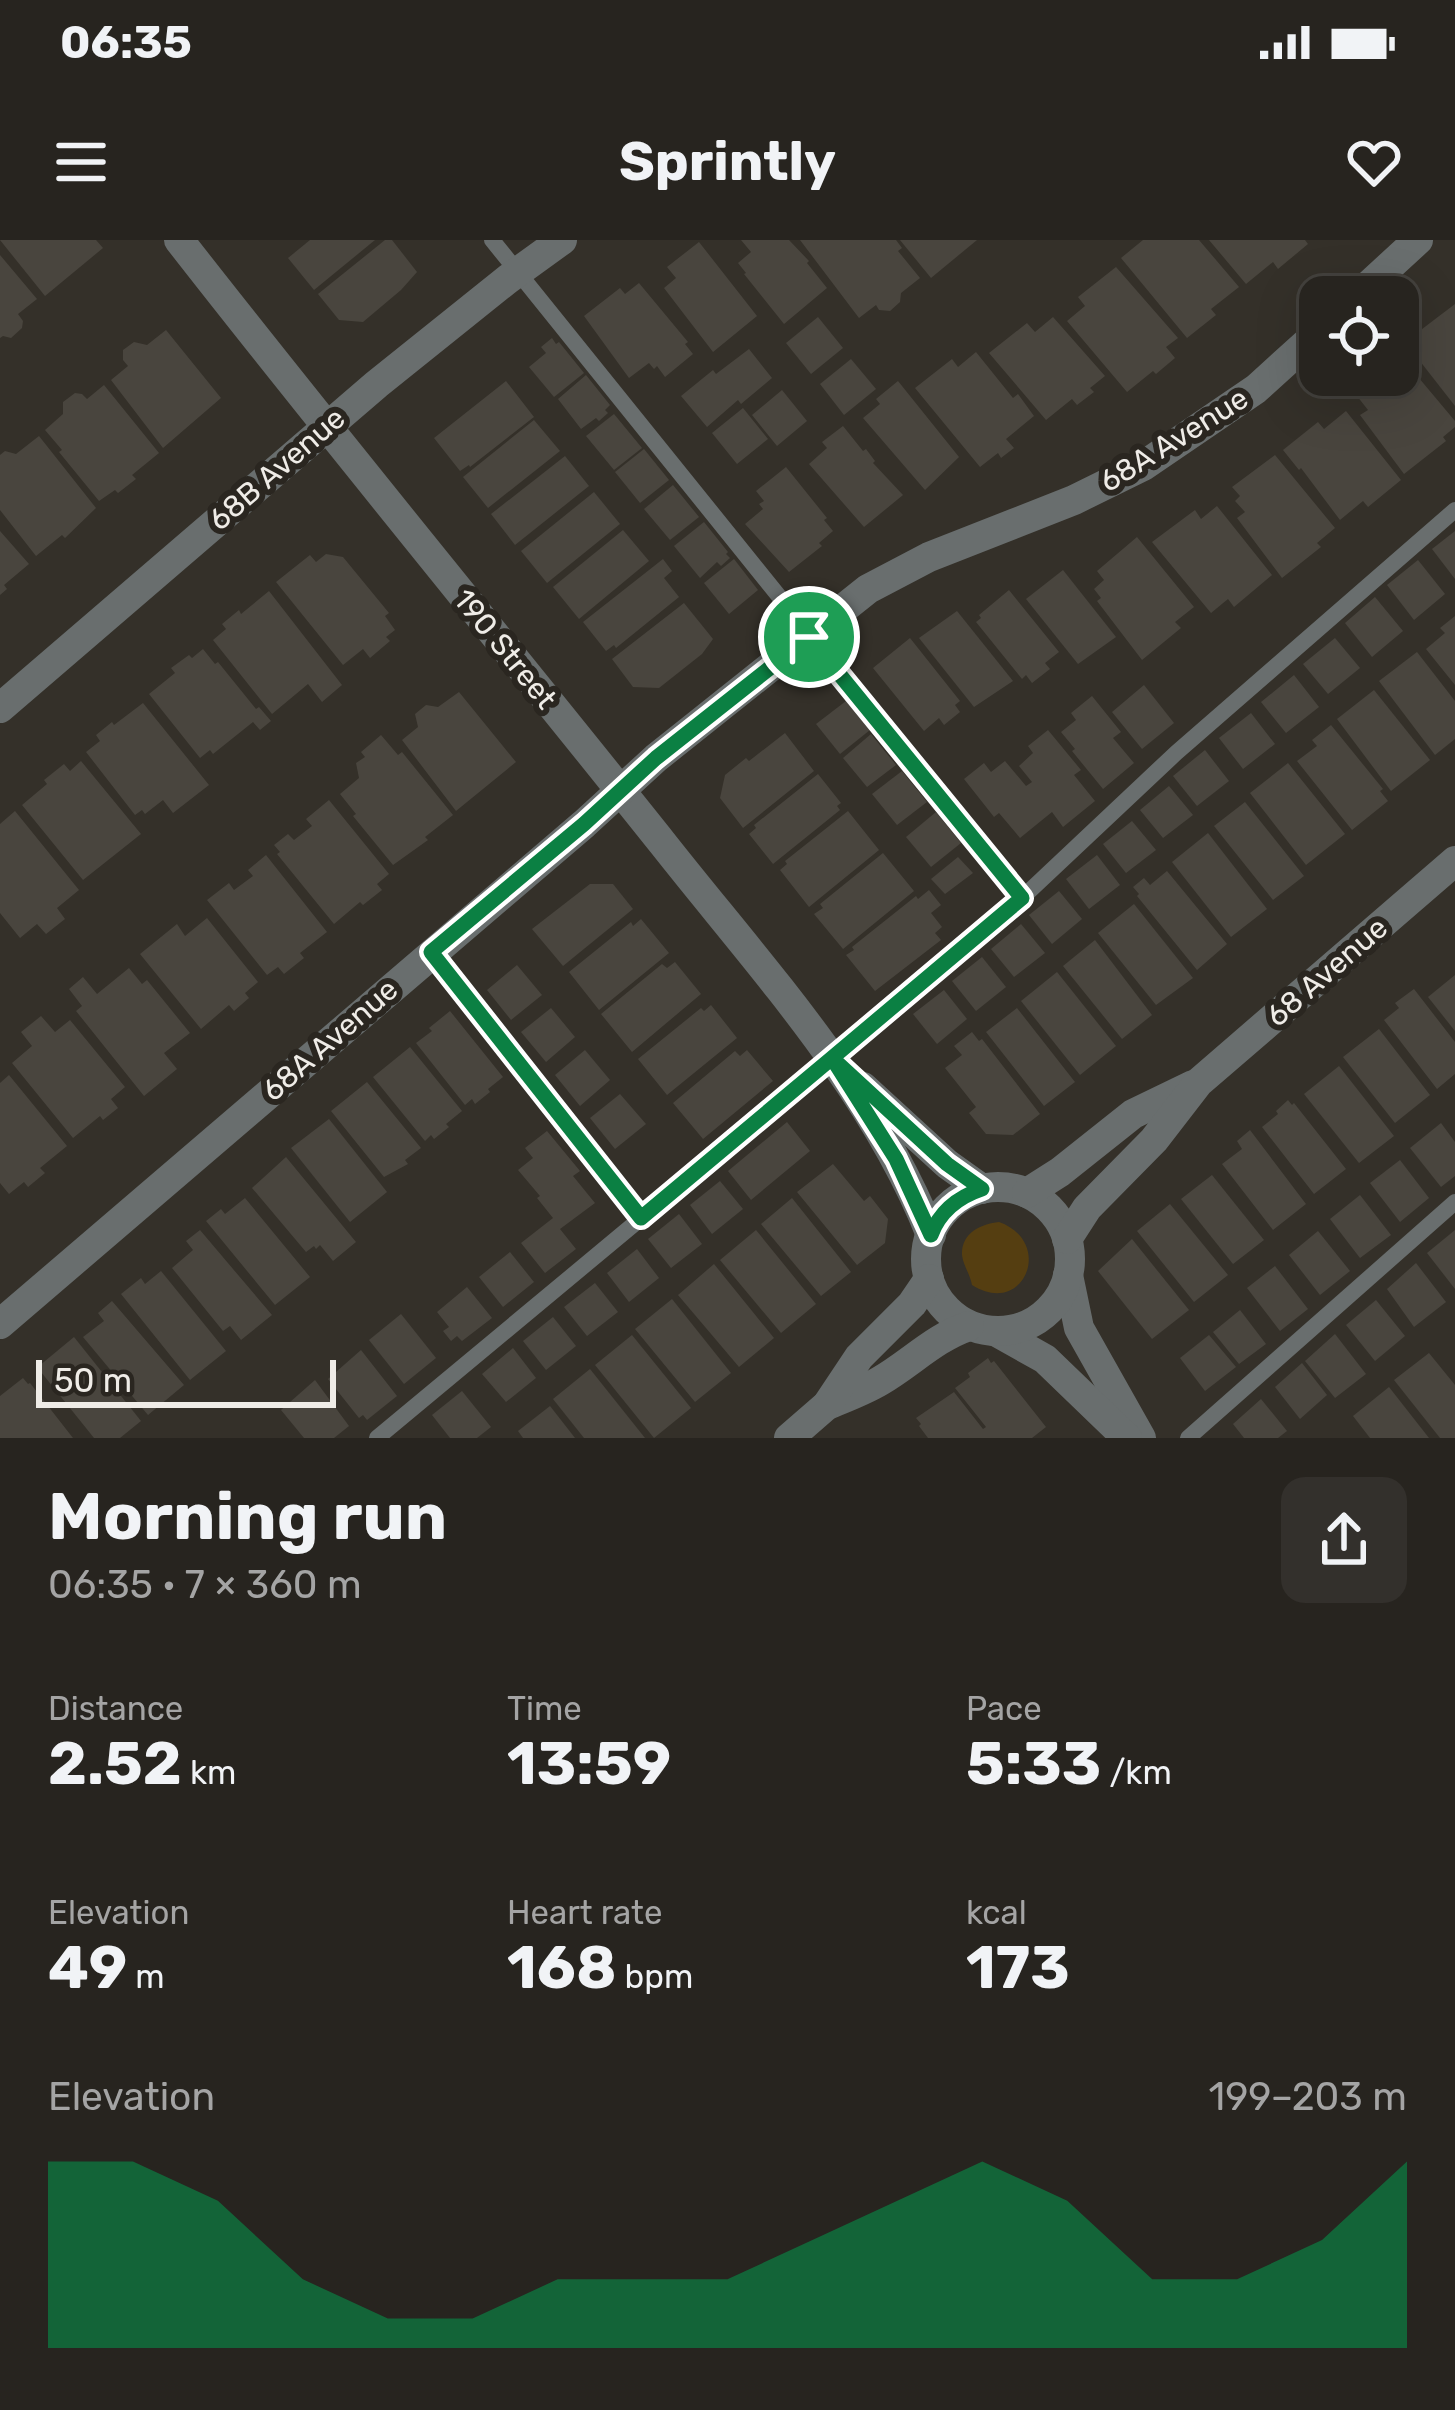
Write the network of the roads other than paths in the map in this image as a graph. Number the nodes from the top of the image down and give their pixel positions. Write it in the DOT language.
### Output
graph roads {
  1 [pos="179,240"];
  2 [pos="492,240"];
  3 [pos="562,240"];
  4 [pos="1418,240"];
  5 [pos="518,272"];
  6 [pos="1379,276"];
  7 [pos="1299,350"];
  8 [pos="325,428"];
  9 [pos="1455,510"];
  10 [pos="809,637"];
  11 [pos="0,709"];
  12 [pos="620,790"];
  13 [pos="1455,861"];
  14 [pos="1022,898"];
  15 [pos="431,952"];
  16 [pos="832,1058"];
  17 [pos="1198,1083"];
  18 [pos="982,1189"];
  19 [pos="1027,1193"];
  20 [pos="1455,1202"];
  21 [pos="641,1218"];
  22 [pos="931,1235"];
  23 [pos="1067,1239"];
  24 [pos="1068,1275"];
  25 [pos="929,1280"];
  26 [pos="0,1324"];
  27 [pos="982,1329"];
  28 [pos="827,1406"];
  29 [pos="377,1438"];
  30 [pos="789,1438"];
  31 [pos="1127,1438"];
  32 [pos="1141,1438"];
  33 [pos="1187,1438"];
  1 -- 8 [label="street, 190 Street"];
  2 -- 5 [label="lane"];
  3 -- 5 [label="street, 68B Avenue"];
  4 -- 6 [label="street"];
  5 -- 8 [label="street, 68B Avenue"];
  5 -- 10 [label="lane"];
  7 -- 10 [label="street, 68A Avenue"];
  8 -- 11 [label="street, 68B Avenue"];
  8 -- 12 [label="street, 190 Street"];
  9 -- 14 [label="lane"];
  10 -- 12 [label="street, 68A Avenue"];
  10 -- 14 [label="lane"];
  12 -- 15 [label="street, 68A Avenue"];
  12 -- 16 [label="street, 190 Street"];
  13 -- 17 [label="street, 68 Avenue"];
  14 -- 16 [label="lane"];
  15 -- 21 [label="lane"];
  15 -- 26 [label="street, 68A Avenue"];
  16 -- 18 [label="street, 190 Street"];
  16 -- 21 [label="lane"];
  16 -- 22 [label="street, 190 Street"];
  17 -- 19 [label="street, 68 Avenue"];
  17 -- 23 [label="street, 68 Avenue"];
  18 -- 19 [label="street"];
  18 -- 22 [label="street"];
  19 -- 23 [label="street"];
  20 -- 33 [label="lane"];
  21 -- 29 [label="lane"];
  22 -- 25 [label="street"];
  23 -- 24 [label="street"];
  24 -- 27 [label="street"];
  24 -- 32 [label="street"];
  25 -- 27 [label="street"];
  25 -- 28 [label="street"];
  27 -- 28 [label="street"];
  27 -- 31 [label="street"];
  28 -- 30 [label="street"];
}
